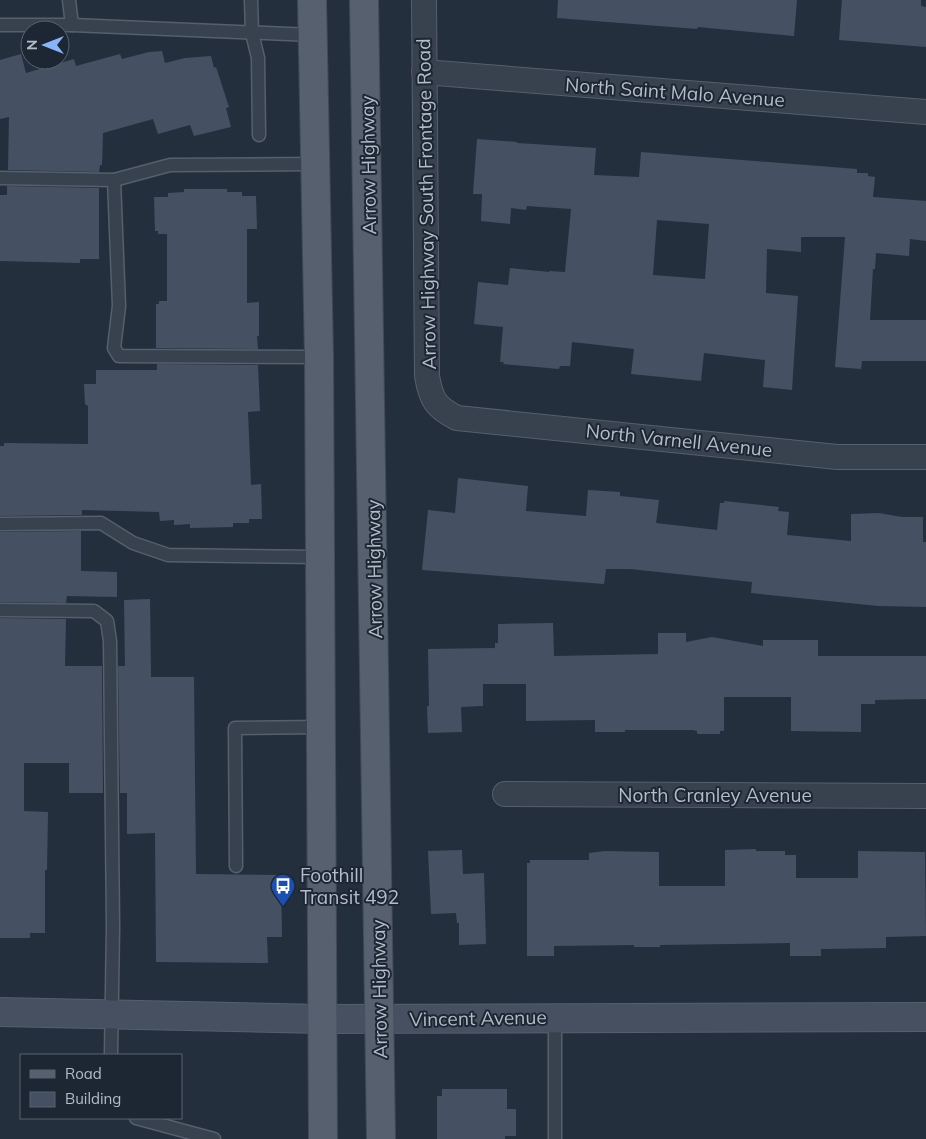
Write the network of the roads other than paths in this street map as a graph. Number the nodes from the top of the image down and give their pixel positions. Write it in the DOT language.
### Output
graph roads {
  1 [pos="69,0"];
  2 [pos="252,0"];
  3 [pos="312,0"];
  4 [pos="364,0"];
  5 [pos="424,0"];
  6 [pos="0,25"];
  7 [pos="72,25"];
  8 [pos="252,33"];
  9 [pos="312,35"];
  10 [pos="424,72"];
  11 [pos="926,112"];
  12 [pos="259,135"];
  13 [pos="316,164"];
  14 [pos="0,178"];
  15 [pos="114,180"];
  16 [pos="319,357"];
  17 [pos="437,406"];
  18 [pos="926,458"];
  19 [pos="0,524"];
  20 [pos="320,557"];
  21 [pos="0,610"];
  22 [pos="321,727"];
  23 [pos="505,794"];
  24 [pos="926,796"];
  25 [pos="236,866"];
  26 [pos="0,1012"];
  27 [pos="111,1014"];
  28 [pos="926,1017"];
  29 [pos="555,1018"];
  30 [pos="322,1019"];
  31 [pos="380,1019"];
  32 [pos="111,1054"];
  33 [pos="140,1119"];
  34 [pos="214,1139"];
  35 [pos="323,1139"];
  36 [pos="381,1139"];
  37 [pos="555,1139"];
  1 -- 7 [label="lane"];
  2 -- 8 [label="lane"];
  3 -- 9 [label="main road"];
  4 -- 31 [label="main road, Arrow Highway"];
  5 -- 10 [label="street, Arrow Highway South Frontage Road"];
  6 -- 7 [label="lane"];
  7 -- 8 [label="lane"];
  8 -- 9 [label="lane"];
  8 -- 12 [label="lane"];
  9 -- 13 [label="main road"];
  10 -- 11 [label="street, North Saint Malo Avenue"];
  10 -- 17 [label="street, Arrow Highway South Frontage Road"];
  13 -- 15 [label="lane"];
  13 -- 16 [label="main road"];
  14 -- 15 [label="lane"];
  15 -- 16 [label="lane"];
  16 -- 20 [label="main road"];
  17 -- 18 [label="street, North Varnell Avenue"];
  19 -- 20 [label="lane"];
  20 -- 22 [label="main road"];
  21 -- 27 [label="lane"];
  22 -- 25 [label="lane"];
  22 -- 30 [label="main road"];
  23 -- 24 [label="street, North Cranley Avenue"];
  26 -- 27 [label="street, Vincent Avenue"];
  27 -- 30 [label="street, Vincent Avenue"];
  27 -- 32 [label="lane"];
  28 -- 29 [label="street, Vincent Avenue"];
  29 -- 31 [label="street, Vincent Avenue"];
  29 -- 37 [label="lane"];
  30 -- 31 [label="street, Vincent Avenue"];
  30 -- 35 [label="main road"];
  31 -- 36 [label="main road, Arrow Highway"];
  33 -- 34 [label="lane"];
}
